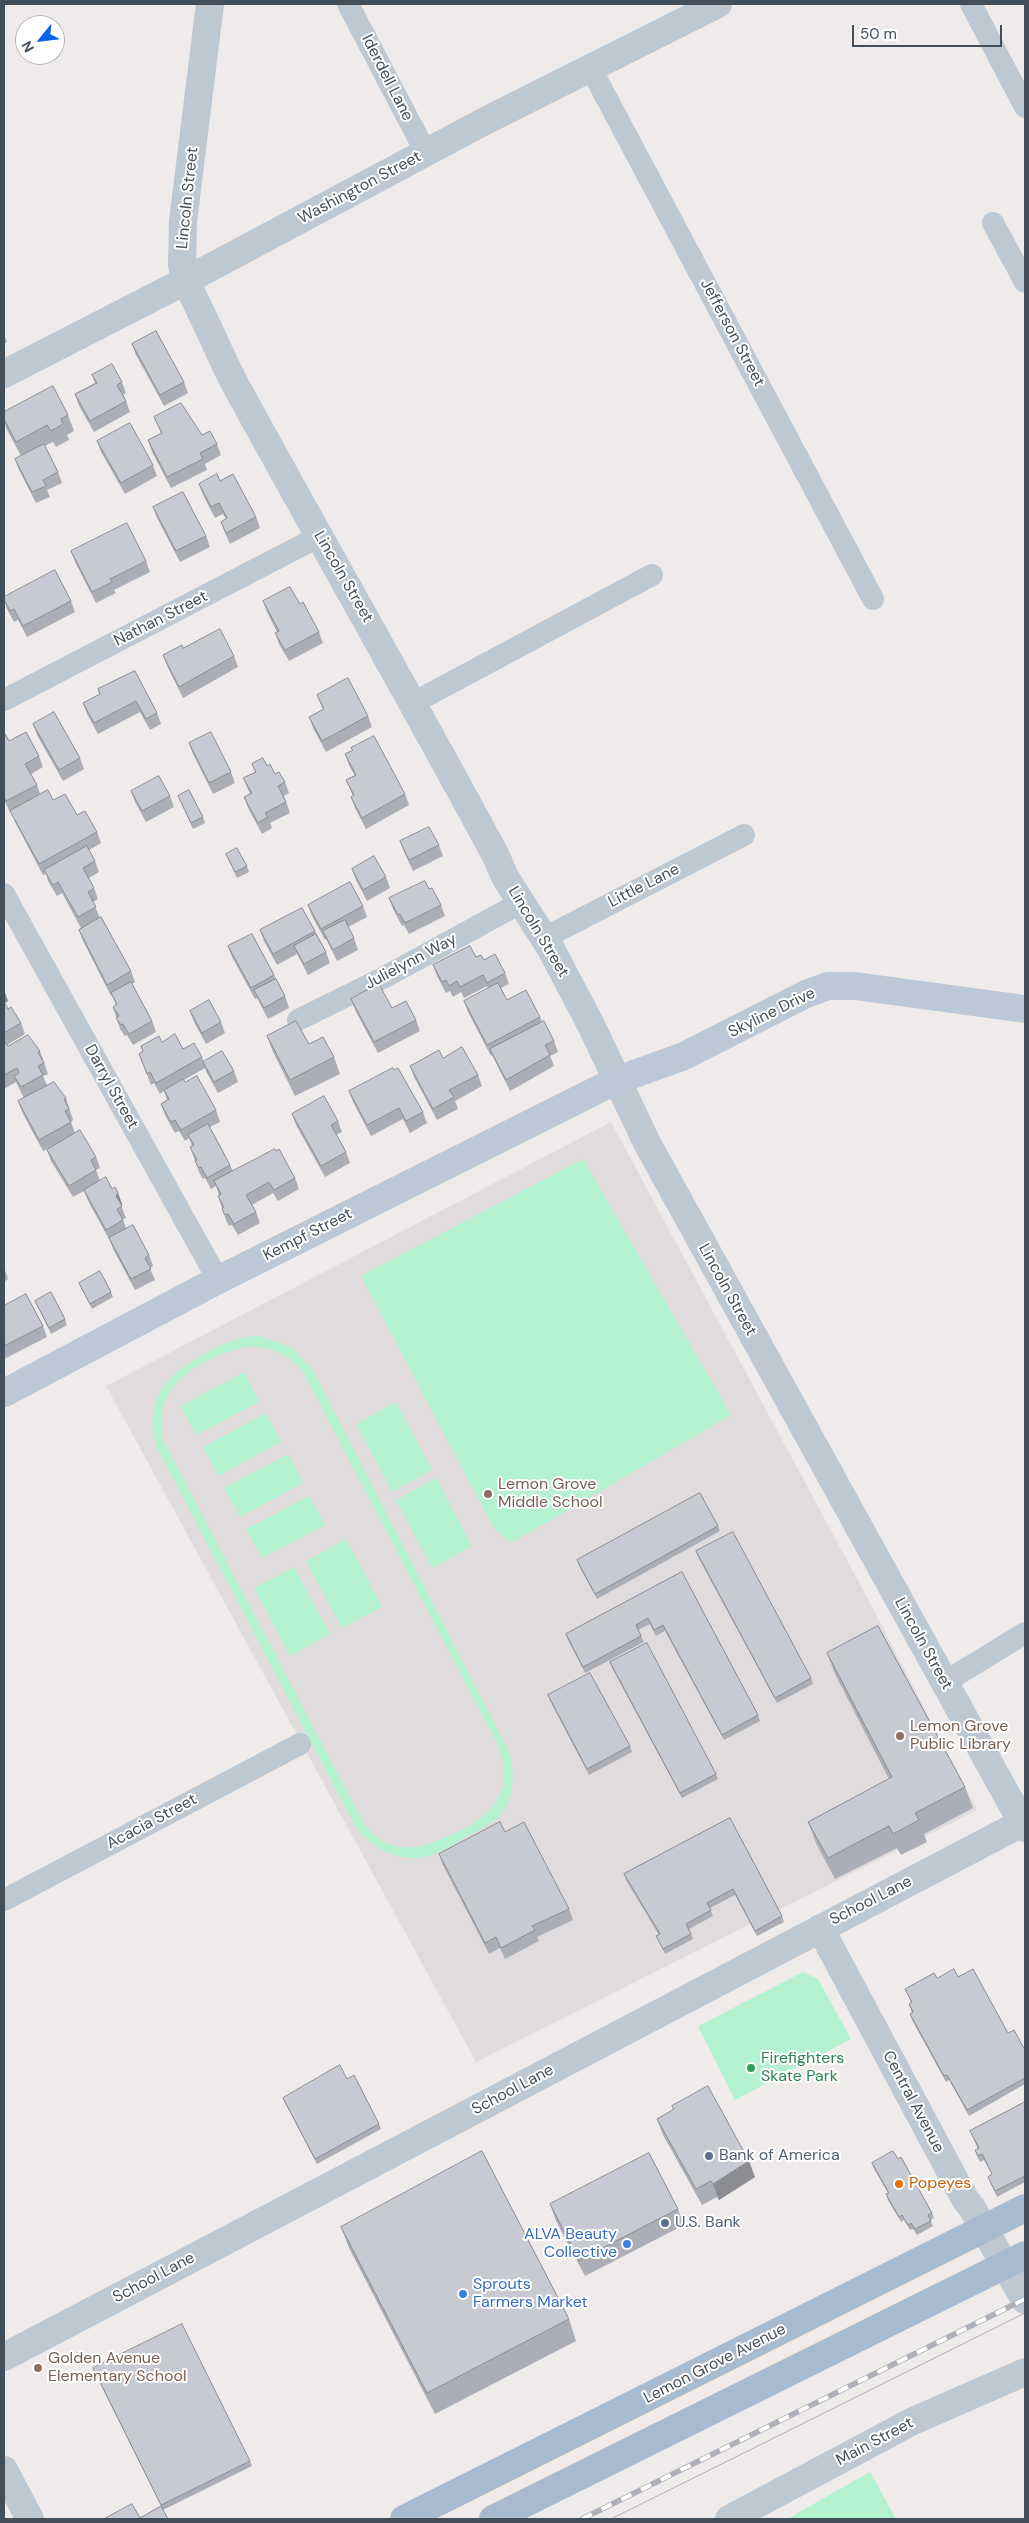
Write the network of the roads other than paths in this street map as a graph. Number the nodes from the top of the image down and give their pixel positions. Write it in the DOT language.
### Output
graph roads {
  1 [pos="210,4"];
  2 [pos="348,4"];
  3 [pos="718,4"];
  4 [pos="971,4"];
  5 [pos="686,11"];
  6 [pos="590,66"];
  7 [pos="1025,106"];
  8 [pos="426,153"];
  9 [pos="994,223"];
  10 [pos="185,281"];
  11 [pos="1025,282"];
  12 [pos="4,374"];
  13 [pos="318,537"];
  14 [pos="652,574"];
  15 [pos="874,599"];
  16 [pos="4,700"];
  17 [pos="413,703"];
  18 [pos="744,835"];
  19 [pos="4,894"];
  20 [pos="522,902"];
  21 [pos="544,938"];
  22 [pos="1025,1008"];
  23 [pos="298,1020"];
  24 [pos="615,1081"];
  25 [pos="218,1280"];
  26 [pos="4,1393"];
  27 [pos="1025,1633"];
  28 [pos="945,1682"];
  29 [pos="300,1744"];
  30 [pos="1024,1825"];
  31 [pos="4,1900"];
  32 [pos="820,1928"];
  33 [pos="1025,2208"];
  34 [pos="984,2229"];
  35 [pos="1016,2260"];
  36 [pos="1025,2300"];
  37 [pos="4,2357"];
  38 [pos="1025,2372"];
  39 [pos="4,2470"];
  40 [pos="30,2519"];
  41 [pos="404,2519"];
  42 [pos="493,2519"];
  43 [pos="729,2519"];
  1 -- 10 [label="street, Lincoln Street"];
  2 -- 8 [label="street, Iderdell Lane"];
  3 -- 5 [label="street, Washington Street"];
  4 -- 7 [label="street"];
  5 -- 6 [label="street, Washington Street"];
  6 -- 8 [label="street, Washington Street"];
  6 -- 15 [label="street, Jefferson Street"];
  8 -- 10 [label="street, Washington Street"];
  9 -- 11 [label="street"];
  10 -- 12 [label="street, Washington Street"];
  10 -- 13 [label="street, Lincoln Street"];
  13 -- 16 [label="street, Nathan Street"];
  13 -- 17 [label="street, Lincoln Street"];
  14 -- 17 [label="street"];
  17 -- 20 [label="street, Lincoln Street"];
  18 -- 21 [label="street, Little Lane"];
  19 -- 25 [label="street, Darryl Street"];
  20 -- 21 [label="street, Lincoln Street"];
  20 -- 23 [label="street, Julielynn Way"];
  21 -- 24 [label="street, Lincoln Street"];
  22 -- 24 [label="main road, Skyline Drive"];
  24 -- 25 [label="main road, Kempf Street"];
  24 -- 28 [label="street, Lincoln Street"];
  25 -- 26 [label="main road, Kempf Street"];
  27 -- 28 [label="street"];
  28 -- 30 [label="street, Lincoln Street"];
  29 -- 31 [label="street, Acacia Street"];
  30 -- 32 [label="street, School Lane"];
  32 -- 34 [label="street, Central Avenue"];
  32 -- 37 [label="street, School Lane"];
  33 -- 34 [label="main road, Lemon Grove Avenue"];
  34 -- 35 [label="street, Central Avenue"];
  34 -- 41 [label="main road, Lemon Grove Avenue"];
  35 -- 36 [label="street, Central Avenue"];
  35 -- 42 [label="main road"];
  38 -- 43 [label="street, Main Street"];
  39 -- 40 [label="street"];
}
